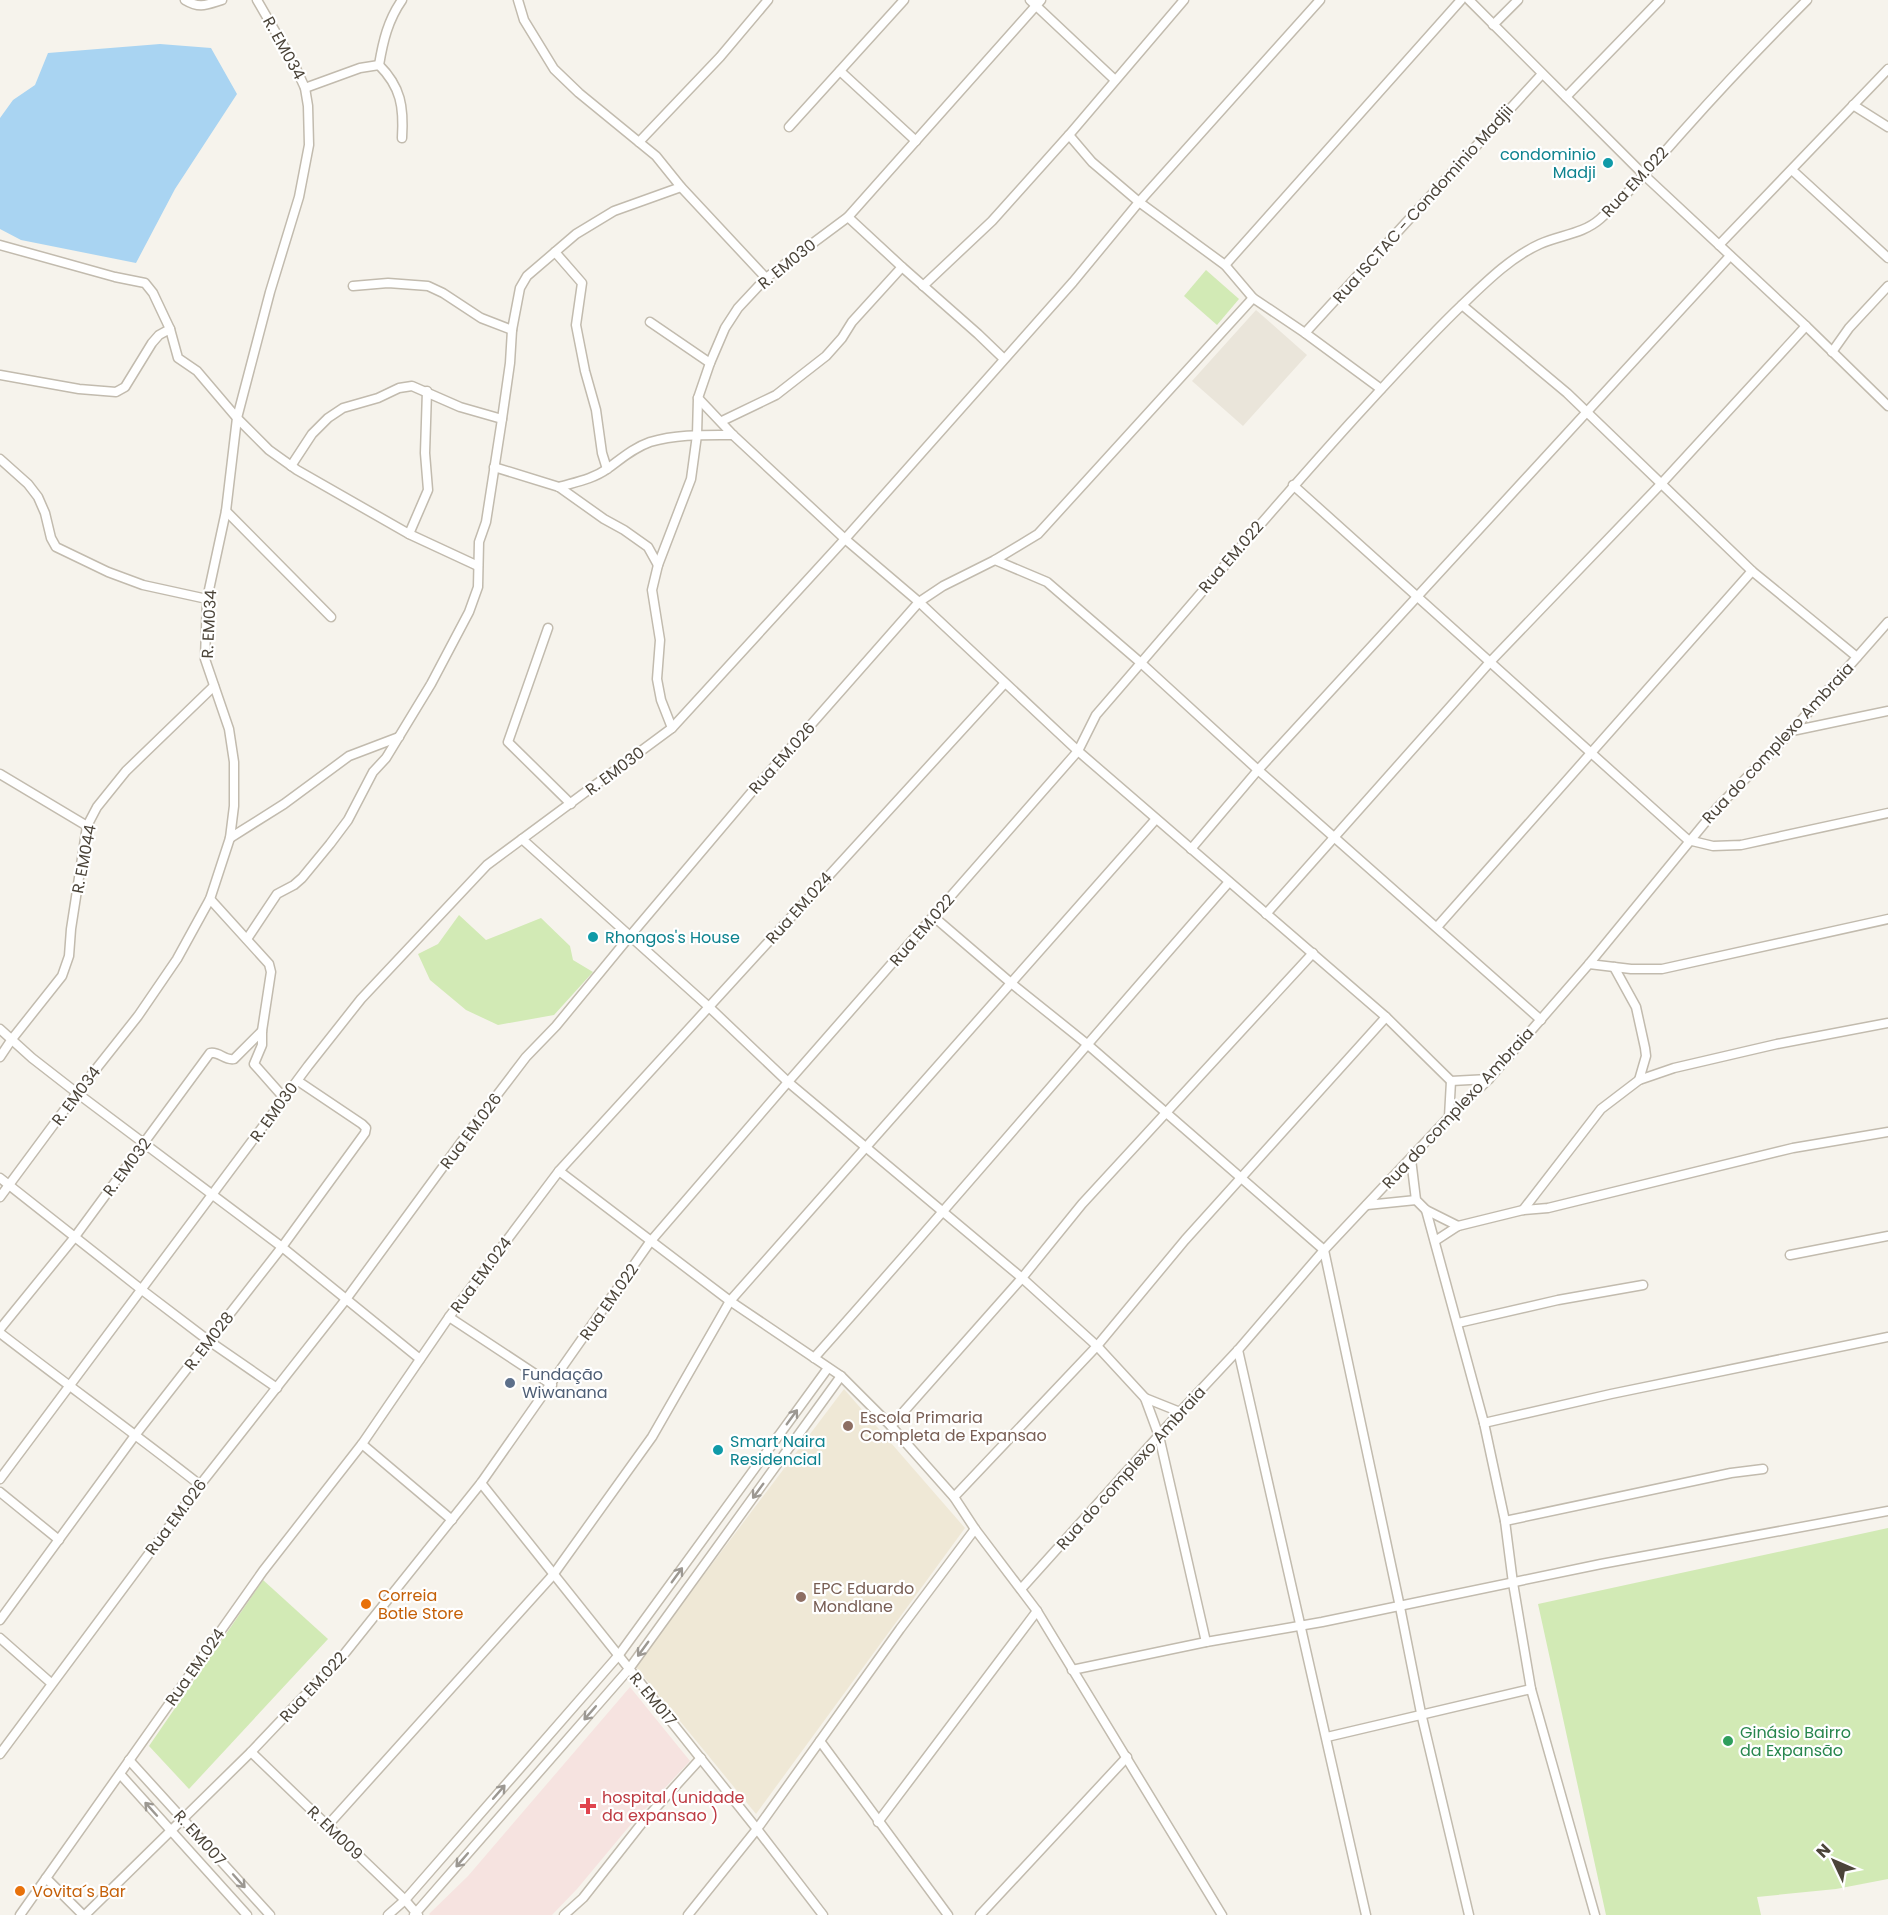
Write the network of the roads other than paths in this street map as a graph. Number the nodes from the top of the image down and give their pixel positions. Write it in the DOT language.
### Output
graph roads {
  1 [pos="185,0"];
  2 [pos="222,0"];
  3 [pos="257,0"];
  4 [pos="402,0"];
  5 [pos="518,0"];
  6 [pos="904,0"];
  7 [pos="1184,0"];
  8 [pos="1320,0"];
  9 [pos="1461,0"];
  10 [pos="1469,0"];
  11 [pos="1518,0"];
  12 [pos="1660,0"];
  13 [pos="1807,0"];
  14 [pos="763,1"];
  15 [pos="1036,2"];
  16 [pos="1494,25"];
  17 [pos="379,65"];
  18 [pos="1888,69"];
  19 [pos="840,72"];
  20 [pos="1542,74"];
  21 [pos="1114,81"];
  22 [pos="305,88"];
  23 [pos="1566,97"];
  24 [pos="1853,105"];
  25 [pos="789,127"];
  26 [pos="1888,127"];
  27 [pos="1069,135"];
  28 [pos="402,138"];
  29 [pos="916,141"];
  30 [pos="639,142"];
  31 [pos="1792,170"];
  32 [pos="1644,175"];
  33 [pos="681,187"];
  34 [pos="1139,202"];
  35 [pos="848,217"];
  36 [pos="0,245"];
  37 [pos="1719,245"];
  38 [pos="555,252"];
  39 [pos="1730,256"];
  40 [pos="1888,258"];
  41 [pos="1225,265"];
  42 [pos="902,267"];
  43 [pos="766,278"];
  44 [pos="353,286"];
  45 [pos="923,286"];
  46 [pos="1888,286"];
  47 [pos="1253,298"];
  48 [pos="1462,305"];
  49 [pos="650,322"];
  50 [pos="1806,326"];
  51 [pos="170,329"];
  52 [pos="512,330"];
  53 [pos="1305,333"];
  54 [pos="1832,352"];
  55 [pos="1004,358"];
  56 [pos="710,363"];
  57 [pos="0,375"];
  58 [pos="1381,389"];
  59 [pos="427,391"];
  60 [pos="698,398"];
  61 [pos="1888,406"];
  62 [pos="1586,411"];
  63 [pos="237,418"];
  64 [pos="502,419"];
  65 [pos="722,421"];
  66 [pos="697,435"];
  67 [pos="733,435"];
  68 [pos="0,459"];
  69 [pos="291,466"];
  70 [pos="494,467"];
  71 [pos="607,469"];
  72 [pos="1661,484"];
  73 [pos="1293,485"];
  74 [pos="559,487"];
  75 [pos="226,510"];
  76 [pos="409,534"];
  77 [pos="845,539"];
  78 [pos="995,561"];
  79 [pos="658,565"];
  80 [pos="478,566"];
  81 [pos="1752,571"];
  82 [pos="1416,597"];
  83 [pos="207,599"];
  84 [pos="919,602"];
  85 [pos="331,617"];
  86 [pos="1888,622"];
  87 [pos="548,628"];
  88 [pos="1857,657"];
  89 [pos="1490,662"];
  90 [pos="1141,663"];
  91 [pos="1004,684"];
  92 [pos="214,686"];
  93 [pos="1888,711"];
  94 [pos="672,728"];
  95 [pos="1791,732"];
  96 [pos="399,737"];
  97 [pos="375,746"];
  98 [pos="1078,752"];
  99 [pos="1591,752"];
  100 [pos="386,758"];
  101 [pos="1257,770"];
  102 [pos="0,774"];
  103 [pos="571,804"];
  104 [pos="1888,813"];
  105 [pos="1156,819"];
  106 [pos="87,826"];
  107 [pos="230,838"];
  108 [pos="522,838"];
  109 [pos="1335,838"];
  110 [pos="1688,840"];
  111 [pos="1191,849"];
  112 [pos="1230,882"];
  113 [pos="210,899"];
  114 [pos="1266,914"];
  115 [pos="934,917"];
  116 [pos="1886,922"];
  117 [pos="1437,927"];
  118 [pos="630,936"];
  119 [pos="247,939"];
  120 [pos="1313,953"];
  121 [pos="1589,964"];
  122 [pos="1614,967"];
  123 [pos="1011,983"];
  124 [pos="709,1007"];
  125 [pos="1386,1017"];
  126 [pos="1541,1020"];
  127 [pos="1888,1023"];
  128 [pos="0,1029"];
  129 [pos="262,1031"];
  130 [pos="12,1039"];
  131 [pos="1087,1044"];
  132 [pos="0,1057"];
  133 [pos="1489,1079"];
  134 [pos="1639,1080"];
  135 [pos="298,1081"];
  136 [pos="1451,1081"];
  137 [pos="788,1082"];
  138 [pos="77,1093"];
  139 [pos="285,1099"];
  140 [pos="1164,1113"];
  141 [pos="1449,1117"];
  142 [pos="1888,1132"];
  143 [pos="144,1144"];
  144 [pos="866,1148"];
  145 [pos="1411,1159"];
  146 [pos="559,1171"];
  147 [pos="0,1178"];
  148 [pos="1241,1178"];
  149 [pos="10,1185"];
  150 [pos="213,1195"];
  151 [pos="0,1197"];
  152 [pos="1416,1200"];
  153 [pos="1367,1205"];
  154 [pos="1426,1210"];
  155 [pos="1524,1210"];
  156 [pos="944,1213"];
  157 [pos="1458,1226"];
  158 [pos="1888,1236"];
  159 [pos="74,1238"];
  160 [pos="1435,1241"];
  161 [pos="651,1242"];
  162 [pos="282,1247"];
  163 [pos="1324,1250"];
  164 [pos="1790,1255"];
  165 [pos="1022,1278"];
  166 [pos="1643,1285"];
  167 [pos="142,1290"];
  168 [pos="347,1298"];
  169 [pos="730,1302"];
  170 [pos="449,1317"];
  171 [pos="1458,1323"];
  172 [pos="0,1331"];
  173 [pos="1888,1337"];
  174 [pos="209,1341"];
  175 [pos="1097,1346"];
  176 [pos="1238,1350"];
  177 [pos="814,1358"];
  178 [pos="420,1359"];
  179 [pos="828,1368"];
  180 [pos="841,1376"];
  181 [pos="552,1384"];
  182 [pos="69,1387"];
  183 [pos="277,1388"];
  184 [pos="1144,1398"];
  185 [pos="1180,1412"];
  186 [pos="1484,1423"];
  187 [pos="891,1426"];
  188 [pos="136,1434"];
  189 [pos="1159,1436"];
  190 [pos="362,1444"];
  191 [pos="1763,1469"];
  192 [pos="0,1479"];
  193 [pos="481,1483"];
  194 [pos="200,1485"];
  195 [pos="0,1492"];
  196 [pos="954,1497"];
  197 [pos="1888,1511"];
  198 [pos="452,1520"];
  199 [pos="1505,1521"];
  200 [pos="975,1529"];
  201 [pos="59,1540"];
  202 [pos="553,1575"];
  203 [pos="1513,1583"];
  204 [pos="1022,1589"];
  205 [pos="1400,1607"];
  206 [pos="1037,1611"];
  207 [pos="0,1620"];
  208 [pos="1300,1626"];
  209 [pos="0,1638"];
  210 [pos="1206,1642"];
  211 [pos="618,1656"];
  212 [pos="628,1669"];
  213 [pos="1072,1670"];
  214 [pos="51,1683"];
  215 [pos="1531,1689"];
  216 [pos="1421,1713"];
  217 [pos="1327,1737"];
  218 [pos="820,1741"];
  219 [pos="251,1752"];
  220 [pos="0,1754"];
  221 [pos="1127,1757"];
  222 [pos="701,1758"];
  223 [pos="129,1760"];
  224 [pos="120,1774"];
  225 [pos="182,1819"];
  226 [pos="878,1822"];
  227 [pos="328,1825"];
  228 [pos="757,1829"];
  229 [pos="170,1830"];
  230 [pos="46,1878"];
  231 [pos="405,1900"];
  232 [pos="819,1913"];
  233 [pos="416,1914"];
  234 [pos="20,1915"];
  235 [pos="84,1915"];
  236 [pos="247,1915"];
  237 [pos="270,1915"];
  238 [pos="388,1915"];
  239 [pos="564,1915"];
  240 [pos="688,1915"];
  241 [pos="948,1915"];
  242 [pos="980,1915"];
  243 [pos="1222,1915"];
  244 [pos="1366,1915"];
  245 [pos="1469,1915"];
  246 [pos="1595,1915"];
  1 -- 2 [label="street"];
  3 -- 22 [label="street, R. EM034"];
  4 -- 17 [label="street"];
  5 -- 30 [label="street"];
  6 -- 19 [label="street"];
  7 -- 21 [label="street"];
  8 -- 34 [label="street"];
  9 -- 41 [label="street"];
  10 -- 16 [label="street"];
  11 -- 16 [label="street"];
  12 -- 23 [label="street"];
  13 -- 32 [label="street, Rua EM.022"];
  14 -- 30 [label="street"];
  15 -- 21 [label="street"];
  15 -- 29 [label="street, R. EM030"];
  16 -- 20 [label="street"];
  17 -- 22 [label="street"];
  17 -- 28 [label="street"];
  18 -- 24 [label="street"];
  19 -- 25 [label="street"];
  19 -- 29 [label="street"];
  20 -- 23 [label="street"];
  20 -- 53 [label="street, Rua ISCTAC - Condominio Madjii"];
  21 -- 27 [label="street"];
  22 -- 63 [label="street, R. EM034"];
  23 -- 32 [label="street"];
  24 -- 26 [label="street"];
  24 -- 31 [label="street"];
  27 -- 34 [label="street"];
  27 -- 45 [label="street"];
  29 -- 35 [label="street, R. EM030"];
  30 -- 33 [label="street"];
  31 -- 37 [label="street"];
  31 -- 40 [label="street"];
  32 -- 37 [label="street"];
  32 -- 48 [label="street, Rua EM.022"];
  33 -- 38 [label="street"];
  33 -- 43 [label="street"];
  34 -- 41 [label="street"];
  34 -- 55 [label="street"];
  35 -- 42 [label="street"];
  35 -- 43 [label="street, R. EM030"];
  36 -- 51 [label="street"];
  37 -- 39 [label="street"];
  38 -- 52 [label="street"];
  38 -- 71 [label="street"];
  39 -- 50 [label="street"];
  39 -- 62 [label="street"];
  41 -- 47 [label="street"];
  42 -- 45 [label="street"];
  42 -- 65 [label="street"];
  43 -- 56 [label="street, R. EM030"];
  44 -- 52 [label="street"];
  45 -- 55 [label="street"];
  46 -- 54 [label="street"];
  47 -- 53 [label="street"];
  47 -- 78 [label="street, Rua EM.026"];
  48 -- 58 [label="street, Rua EM.022"];
  48 -- 62 [label="street"];
  49 -- 56 [label="street"];
  50 -- 54 [label="street"];
  50 -- 72 [label="street"];
  51 -- 57 [label="street"];
  51 -- 63 [label="street"];
  52 -- 64 [label="street"];
  53 -- 58 [label="street"];
  54 -- 61 [label="street"];
  55 -- 77 [label="street"];
  56 -- 60 [label="street, R. EM030"];
  58 -- 73 [label="street, Rua EM.022"];
  59 -- 64 [label="street"];
  59 -- 69 [label="street"];
  59 -- 76 [label="street"];
  60 -- 65 [label="street"];
  60 -- 66 [label="street, R. EM030"];
  62 -- 72 [label="street"];
  62 -- 82 [label="street"];
  63 -- 69 [label="street"];
  63 -- 75 [label="street, R. EM034"];
  64 -- 70 [label="street"];
  65 -- 67 [label="street"];
  66 -- 67 [label="street"];
  66 -- 71 [label="street"];
  66 -- 79 [label="street, R. EM030"];
  67 -- 77 [label="street"];
  68 -- 83 [label="street"];
  69 -- 76 [label="street"];
  70 -- 74 [label="street"];
  70 -- 80 [label="street"];
  71 -- 74 [label="street"];
  72 -- 81 [label="street"];
  72 -- 89 [label="street"];
  73 -- 82 [label="street"];
  73 -- 90 [label="street, Rua EM.022"];
  74 -- 79 [label="street"];
  75 -- 83 [label="street, R. EM034"];
  75 -- 85 [label="street"];
  76 -- 80 [label="street"];
  77 -- 84 [label="street"];
  77 -- 94 [label="street"];
  78 -- 84 [label="street, Rua EM.026"];
  78 -- 90 [label="street"];
  79 -- 94 [label="street, R. EM030"];
  80 -- 96 [label="street"];
  81 -- 88 [label="street"];
  81 -- 99 [label="street"];
  82 -- 89 [label="street"];
  82 -- 101 [label="street"];
  83 -- 92 [label="street, R. EM034"];
  84 -- 91 [label="street"];
  84 -- 118 [label="street, Rua EM.026"];
  86 -- 88 [label="street, Rua do complexo Ambraia"];
  87 -- 103 [label="street"];
  88 -- 95 [label="street, Rua do complexo Ambraia"];
  89 -- 99 [label="street"];
  89 -- 109 [label="street"];
  90 -- 98 [label="street, Rua EM.022"];
  90 -- 101 [label="street"];
  91 -- 98 [label="street"];
  91 -- 124 [label="street, Rua EM.024"];
  92 -- 106 [label="street, R. EM044"];
  92 -- 107 [label="street, R. EM034"];
  93 -- 95 [label="street"];
  94 -- 103 [label="street, R. EM030"];
  95 -- 110 [label="street, Rua do complexo Ambraia"];
  96 -- 97 [label="street"];
  96 -- 100 [label="street"];
  97 -- 100 [label="street"];
  97 -- 107 [label="street"];
  98 -- 105 [label="street"];
  98 -- 115 [label="street, Rua EM.022"];
  99 -- 110 [label="street"];
  99 -- 117 [label="street"];
  100 -- 119 [label="street"];
  101 -- 109 [label="street"];
  101 -- 111 [label="street"];
  102 -- 106 [label="street"];
  103 -- 108 [label="street, R. EM030"];
  104 -- 110 [label="street"];
  105 -- 111 [label="street"];
  105 -- 123 [label="street"];
  106 -- 130 [label="street, R. EM044"];
  107 -- 113 [label="street, R. EM034"];
  108 -- 118 [label="street"];
  108 -- 135 [label="street, R. EM030"];
  109 -- 114 [label="street"];
  109 -- 117 [label="street"];
  110 -- 121 [label="street, Rua do complexo Ambraia"];
  111 -- 112 [label="street"];
  112 -- 114 [label="street"];
  112 -- 131 [label="street"];
  113 -- 119 [label="street"];
  113 -- 138 [label="street, R. EM034"];
  114 -- 120 [label="street"];
  115 -- 123 [label="street"];
  115 -- 137 [label="street, Rua EM.022"];
  116 -- 122 [label="street"];
  117 -- 126 [label="street"];
  118 -- 124 [label="street"];
  118 -- 168 [label="street, Rua EM.026"];
  119 -- 129 [label="street"];
  120 -- 125 [label="street"];
  120 -- 140 [label="street"];
  121 -- 122 [label="street"];
  121 -- 126 [label="street, Rua do complexo Ambraia"];
  122 -- 134 [label="street"];
  123 -- 131 [label="street"];
  123 -- 144 [label="street"];
  124 -- 137 [label="street"];
  124 -- 146 [label="street, Rua EM.024"];
  125 -- 136 [label="street"];
  125 -- 148 [label="street"];
  126 -- 133 [label="street, Rua do complexo Ambraia"];
  127 -- 134 [label="street"];
  128 -- 130 [label="street"];
  129 -- 139 [label="street"];
  129 -- 143 [label="street, R. EM032"];
  130 -- 132 [label="street, R. EM044"];
  130 -- 138 [label="street"];
  131 -- 140 [label="street"];
  131 -- 156 [label="street"];
  133 -- 136 [label="street"];
  133 -- 141 [label="street, Rua do complexo Ambraia"];
  134 -- 155 [label="street"];
  135 -- 139 [label="street, R. EM030"];
  135 -- 162 [label="street, R. EM028"];
  136 -- 141 [label="street"];
  137 -- 144 [label="street"];
  137 -- 161 [label="street, Rua EM.022"];
  138 -- 143 [label="street"];
  138 -- 149 [label="street, R. EM034"];
  139 -- 150 [label="street, R. EM030"];
  140 -- 148 [label="street"];
  140 -- 165 [label="street"];
  141 -- 145 [label="street, Rua do complexo Ambraia"];
  142 -- 155 [label="street"];
  143 -- 150 [label="street"];
  143 -- 159 [label="street, R. EM032"];
  144 -- 156 [label="street"];
  144 -- 169 [label="street"];
  145 -- 152 [label="street"];
  145 -- 153 [label="street, Rua do complexo Ambraia"];
  146 -- 161 [label="street"];
  146 -- 170 [label="street, Rua EM.024"];
  147 -- 149 [label="street"];
  148 -- 163 [label="street"];
  148 -- 175 [label="street"];
  149 -- 151 [label="street, R. EM034"];
  149 -- 159 [label="street"];
  150 -- 162 [label="street"];
  150 -- 167 [label="street, R. EM030"];
  152 -- 153 [label="street"];
  152 -- 154 [label="street"];
  153 -- 163 [label="street, Rua do complexo Ambraia"];
  154 -- 157 [label="street"];
  154 -- 160 [label="street"];
  155 -- 157 [label="street"];
  156 -- 165 [label="street"];
  156 -- 177 [label="street"];
  157 -- 160 [label="street"];
  158 -- 164 [label="street"];
  159 -- 167 [label="street"];
  159 -- 172 [label="street, R. EM032"];
  160 -- 171 [label="street"];
  161 -- 169 [label="street"];
  161 -- 181 [label="street, Rua EM.022"];
  162 -- 168 [label="street"];
  162 -- 174 [label="street, R. EM028"];
  163 -- 176 [label="street, Rua do complexo Ambraia"];
  163 -- 205 [label="street"];
  165 -- 175 [label="street"];
  165 -- 187 [label="street"];
  166 -- 171 [label="street"];
  167 -- 174 [label="street"];
  167 -- 182 [label="street, R. EM030"];
  168 -- 178 [label="street"];
  168 -- 183 [label="street, Rua EM.026"];
  169 -- 177 [label="street"];
  169 -- 202 [label="street"];
  170 -- 178 [label="street, Rua EM.024"];
  170 -- 181 [label="street"];
  171 -- 186 [label="street"];
  172 -- 182 [label="street"];
  173 -- 186 [label="street"];
  174 -- 183 [label="street"];
  174 -- 188 [label="street, R. EM028"];
  175 -- 184 [label="street"];
  175 -- 196 [label="street"];
  176 -- 185 [label="street, Rua do complexo Ambraia"];
  176 -- 208 [label="street"];
  177 -- 179 [label="street"];
  178 -- 190 [label="street, Rua EM.024"];
  179 -- 180 [label="street"];
  211 -- 179 [label="street, one-way"];
  180 -- 187 [label="street"];
  180 -- 212 [label="street, one-way"];
  181 -- 193 [label="street, Rua EM.022"];
  182 -- 188 [label="street"];
  182 -- 192 [label="street, R. EM030"];
  183 -- 194 [label="street, Rua EM.026"];
  184 -- 185 [label="street"];
  184 -- 189 [label="street"];
  185 -- 189 [label="street, Rua do complexo Ambraia"];
  186 -- 199 [label="street"];
  187 -- 196 [label="street"];
  188 -- 194 [label="street"];
  188 -- 201 [label="street, R. EM028"];
  189 -- 204 [label="street, Rua do complexo Ambraia"];
  189 -- 210 [label="street"];
  190 -- 198 [label="street"];
  190 -- 223 [label="street, Rua EM.024"];
  191 -- 199 [label="street"];
  193 -- 198 [label="street, Rua EM.022"];
  193 -- 202 [label="street, R. EM017"];
  194 -- 214 [label="street, Rua EM.026"];
  195 -- 201 [label="street"];
  196 -- 200 [label="street"];
  197 -- 203 [label="street"];
  198 -- 219 [label="street, Rua EM.022"];
  199 -- 203 [label="street"];
  200 -- 204 [label="street"];
  200 -- 218 [label="street"];
  201 -- 207 [label="street, R. EM028"];
  202 -- 211 [label="street, R. EM017"];
  202 -- 227 [label="street"];
  203 -- 205 [label="street"];
  203 -- 215 [label="street"];
  204 -- 206 [label="street"];
  205 -- 208 [label="street"];
  205 -- 216 [label="street"];
  206 -- 213 [label="street"];
  206 -- 226 [label="street"];
  208 -- 210 [label="street"];
  208 -- 217 [label="street"];
  209 -- 214 [label="street"];
  210 -- 213 [label="street"];
  211 -- 212 [label="street, R. EM017"];
  231 -- 211 [label="street, one-way"];
  212 -- 222 [label="street, R. EM017"];
  212 -- 233 [label="street, one-way"];
  213 -- 221 [label="street"];
  214 -- 220 [label="street, Rua EM.026"];
  215 -- 216 [label="street"];
  215 -- 246 [label="street"];
  216 -- 217 [label="street"];
  216 -- 245 [label="street"];
  217 -- 244 [label="street"];
  218 -- 226 [label="street"];
  218 -- 228 [label="street"];
  219 -- 225 [label="street, Rua EM.022"];
  219 -- 227 [label="street, R. EM009"];
  221 -- 242 [label="street"];
  221 -- 243 [label="street"];
  222 -- 228 [label="street, R. EM017"];
  222 -- 239 [label="street"];
  223 -- 224 [label="street, Rua EM.024"];
  223 -- 225 [label="street, R. EM007"];
  229 -- 224 [label="street, R. EM007, one-way"];
  224 -- 230 [label="street, Rua EM.024"];
  225 -- 229 [label="street, Rua EM.022"];
  225 -- 237 [label="street, R. EM007, one-way"];
  226 -- 241 [label="street"];
  227 -- 231 [label="street, R. EM009"];
  228 -- 232 [label="street, R. EM017"];
  228 -- 240 [label="street"];
  229 -- 235 [label="street, Rua EM.022"];
  229 -- 236 [label="street, R. EM007"];
  230 -- 234 [label="street, Rua EM.024"];
  230 -- 235 [label="street"];
  231 -- 233 [label="street, R. EM009"];
  231 -- 238 [label="street"];
}
